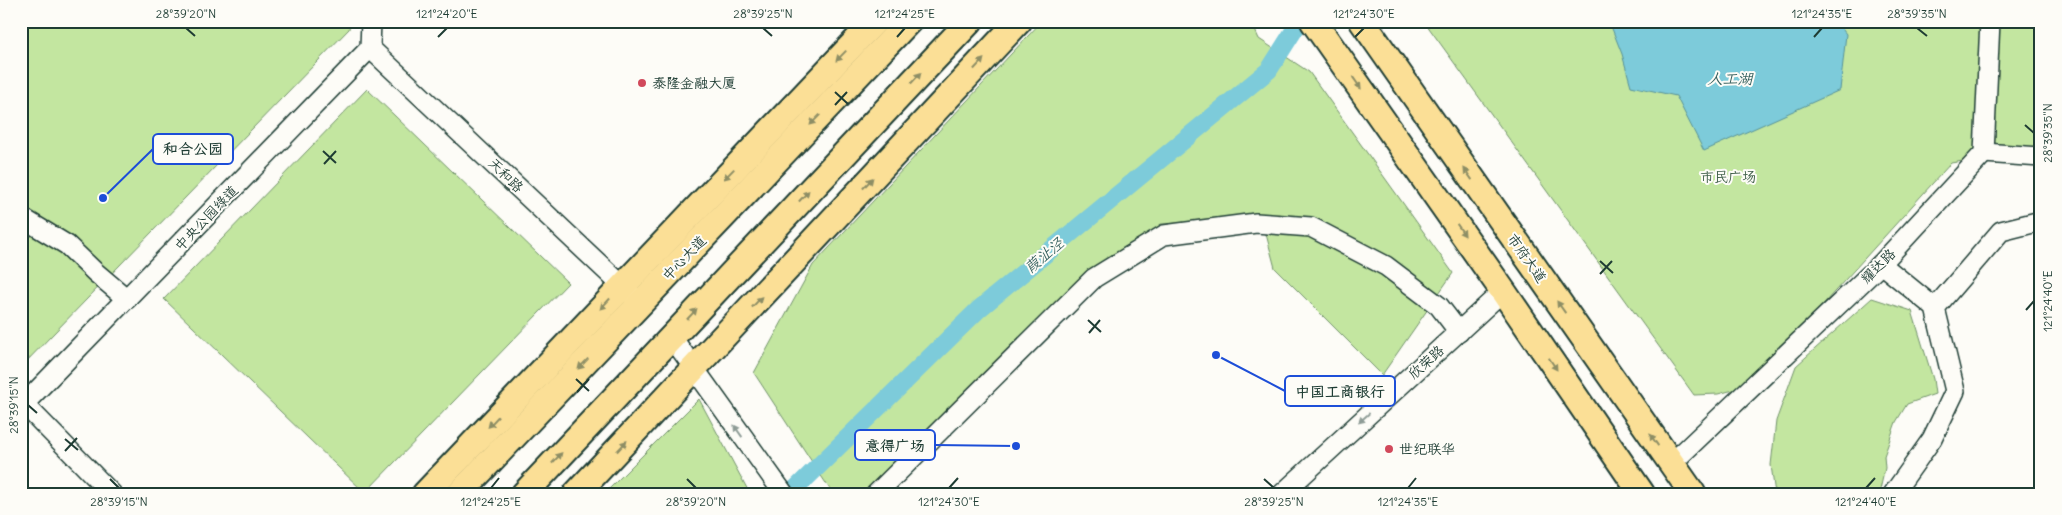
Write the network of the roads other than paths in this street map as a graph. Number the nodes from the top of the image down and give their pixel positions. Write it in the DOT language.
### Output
graph roads {
  1 [pos="371,21"];
  2 [pos="875,21"];
  3 [pos="910,21"];
  4 [pos="970,21"];
  5 [pos="1019,21"];
  6 [pos="1313,21"];
  7 [pos="1362,21"];
  8 [pos="1990,21"];
  9 [pos="370,48"];
  10 [pos="1984,153"];
  11 [pos="2041,156"];
  12 [pos="21,217"];
  13 [pos="2041,222"];
  14 [pos="1881,264"];
  15 [pos="622,286"];
  16 [pos="1503,291"];
  17 [pos="127,299"];
  18 [pos="641,304"];
  19 [pos="1935,308"];
  20 [pos="1459,332"];
  21 [pos="671,336"];
  22 [pos="694,369"];
  23 [pos="23,404"];
  24 [pos="1671,464"];
  25 [pos="112,494"];
  26 [pos="425,494"];
  27 [pos="459,494"];
  28 [pos="524,494"];
  29 [pos="576,494"];
  30 [pos="784,494"];
  31 [pos="876,494"];
  32 [pos="1282,494"];
  33 [pos="1642,494"];
  34 [pos="1693,494"];
  35 [pos="1893,494"];
  1 -- 9 [label="street"];
  2 -- 15 [label="main road, one-way"];
  3 -- 18 [label="main road, 中心大道, one-way"];
  21 -- 4 [label="main road, one-way"];
  22 -- 5 [label="main road, one-way"];
  6 -- 16 [label="main road, one-way"];
  24 -- 7 [label="main road, 市府大道, one-way"];
  8 -- 10 [label="street"];
  9 -- 15 [label="street, 天和路"];
  9 -- 17 [label="street, 中央公园绿道"];
  10 -- 11 [label="street"];
  10 -- 14 [label="street, 耀达路"];
  12 -- 17 [label="street"];
  13 -- 19 [label="street"];
  14 -- 19 [label="street"];
  14 -- 24 [label="street, 耀达路"];
  15 -- 18 [label="street, 天和路"];
  15 -- 26 [label="main road, one-way"];
  16 -- 20 [label="street, 欣荣路"];
  16 -- 33 [label="main road, one-way"];
  17 -- 23 [label="street, 中央公园绿道"];
  18 -- 27 [label="main road, 中心大道, one-way"];
  19 -- 35 [label="street"];
  20 -- 31 [label="street"];
  20 -- 32 [label="street, 欣荣路, one-way"];
  21 -- 22 [label="street"];
  28 -- 21 [label="main road, one-way"];
  29 -- 22 [label="main road, one-way"];
  30 -- 22 [label="street, one-way"];
  23 -- 25 [label="street"];
  24 -- 34 [label="main road, 市府大道"];
}
